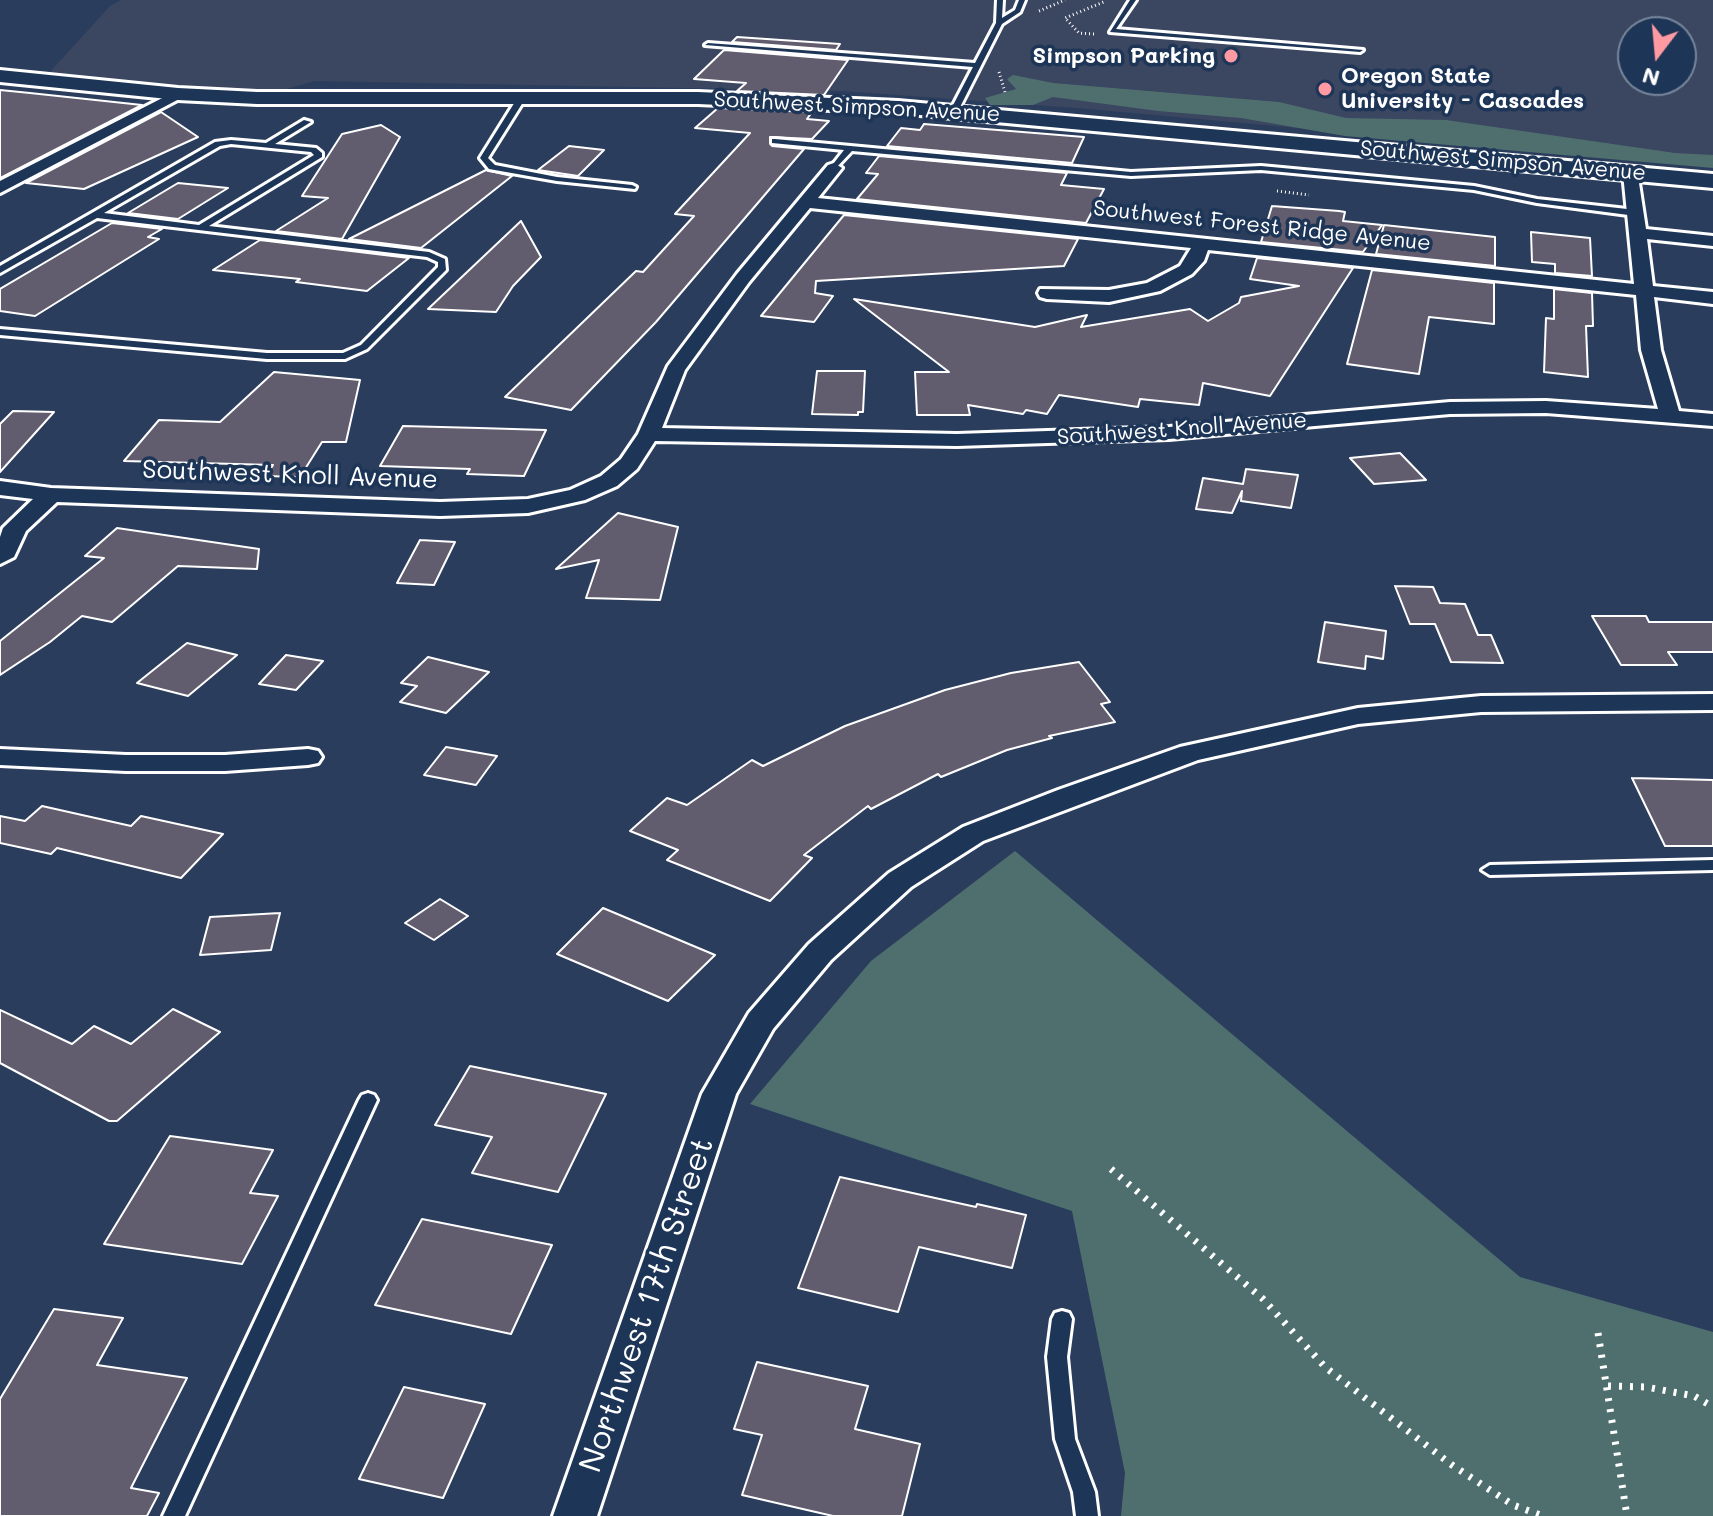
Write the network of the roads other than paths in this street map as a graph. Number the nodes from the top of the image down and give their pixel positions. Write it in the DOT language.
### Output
graph roads {
  1 [pos="1000,0"];
  2 [pos="1022,0"];
  3 [pos="1133,0"];
  4 [pos="999,23"];
  5 [pos="708,45"];
  6 [pos="1360,50"];
  7 [pos="975,65"];
  8 [pos="0,76"];
  9 [pos="178,94"];
  10 [pos="521,99"];
  11 [pos="954,111"];
  12 [pos="307,122"];
  13 [pos="775,141"];
  14 [pos="268,145"];
  15 [pos="850,148"];
  16 [pos="834,168"];
  17 [pos="1631,173"];
  18 [pos="1713,181"];
  19 [pos="632,187"];
  20 [pos="0,188"];
  21 [pos="805,202"];
  22 [pos="1636,213"];
  23 [pos="96,215"];
  24 [pos="200,228"];
  25 [pos="1639,233"];
  26 [pos="1713,241"];
  27 [pos="1201,244"];
  28 [pos="0,270"];
  29 [pos="1644,291"];
  30 [pos="1047,293"];
  31 [pos="1713,298"];
  32 [pos="0,332"];
  33 [pos="1670,415"];
  34 [pos="1713,420"];
  35 [pos="649,434"];
  36 [pos="0,488"];
  37 [pos="51,495"];
  38 [pos="0,557"];
  39 [pos="1713,702"];
  40 [pos="0,757"];
  41 [pos="308,757"];
  42 [pos="1713,865"];
  43 [pos="1490,870"];
  44 [pos="368,1100"];
  45 [pos="1062,1319"];
  46 [pos="174,1516"];
  47 [pos="575,1516"];
  48 [pos="1087,1516"];
  1 -- 4 [label="lane"];
  2 -- 4 [label="lane"];
  3 -- 6 [label="lane"];
  4 -- 7 [label="lane"];
  5 -- 7 [label="lane"];
  7 -- 11 [label="lane"];
  8 -- 9 [label="street, Southwest Simpson Avenue"];
  9 -- 10 [label="street, Southwest Simpson Avenue"];
  9 -- 20 [label="street"];
  10 -- 11 [label="street, Southwest Simpson Avenue"];
  10 -- 19 [label="lane"];
  11 -- 17 [label="street, Southwest Simpson Avenue"];
  12 -- 14 [label="lane"];
  13 -- 15 [label="lane"];
  14 -- 23 [label="lane"];
  14 -- 24 [label="lane"];
  15 -- 16 [label="lane"];
  15 -- 22 [label="lane"];
  16 -- 21 [label="street, Southwest Knoll Avenue"];
  17 -- 18 [label="street, Southwest Simpson Avenue"];
  17 -- 22 [label="street"];
  21 -- 27 [label="street, Southwest Forest Ridge Avenue"];
  21 -- 35 [label="street, Southwest Knoll Avenue"];
  22 -- 25 [label="street"];
  23 -- 24 [label="lane"];
  23 -- 28 [label="lane"];
  24 -- 32 [label="lane"];
  25 -- 26 [label="street"];
  25 -- 29 [label="street"];
  27 -- 29 [label="street, Southwest Forest Ridge Avenue"];
  27 -- 30 [label="street"];
  29 -- 31 [label="street, Southwest Forest Ridge Avenue"];
  29 -- 33 [label="street"];
  33 -- 34 [label="street, Southwest Knoll Avenue"];
  33 -- 35 [label="street, Southwest Knoll Avenue"];
  35 -- 37 [label="street, Southwest Knoll Avenue"];
  36 -- 37 [label="street, Southwest Knoll Avenue"];
  37 -- 38 [label="street"];
  39 -- 47 [label="street, Northwest 17th Street"];
  40 -- 41 [label="street"];
  42 -- 43 [label="lane"];
  44 -- 46 [label="lane"];
  45 -- 48 [label="lane"];
}
